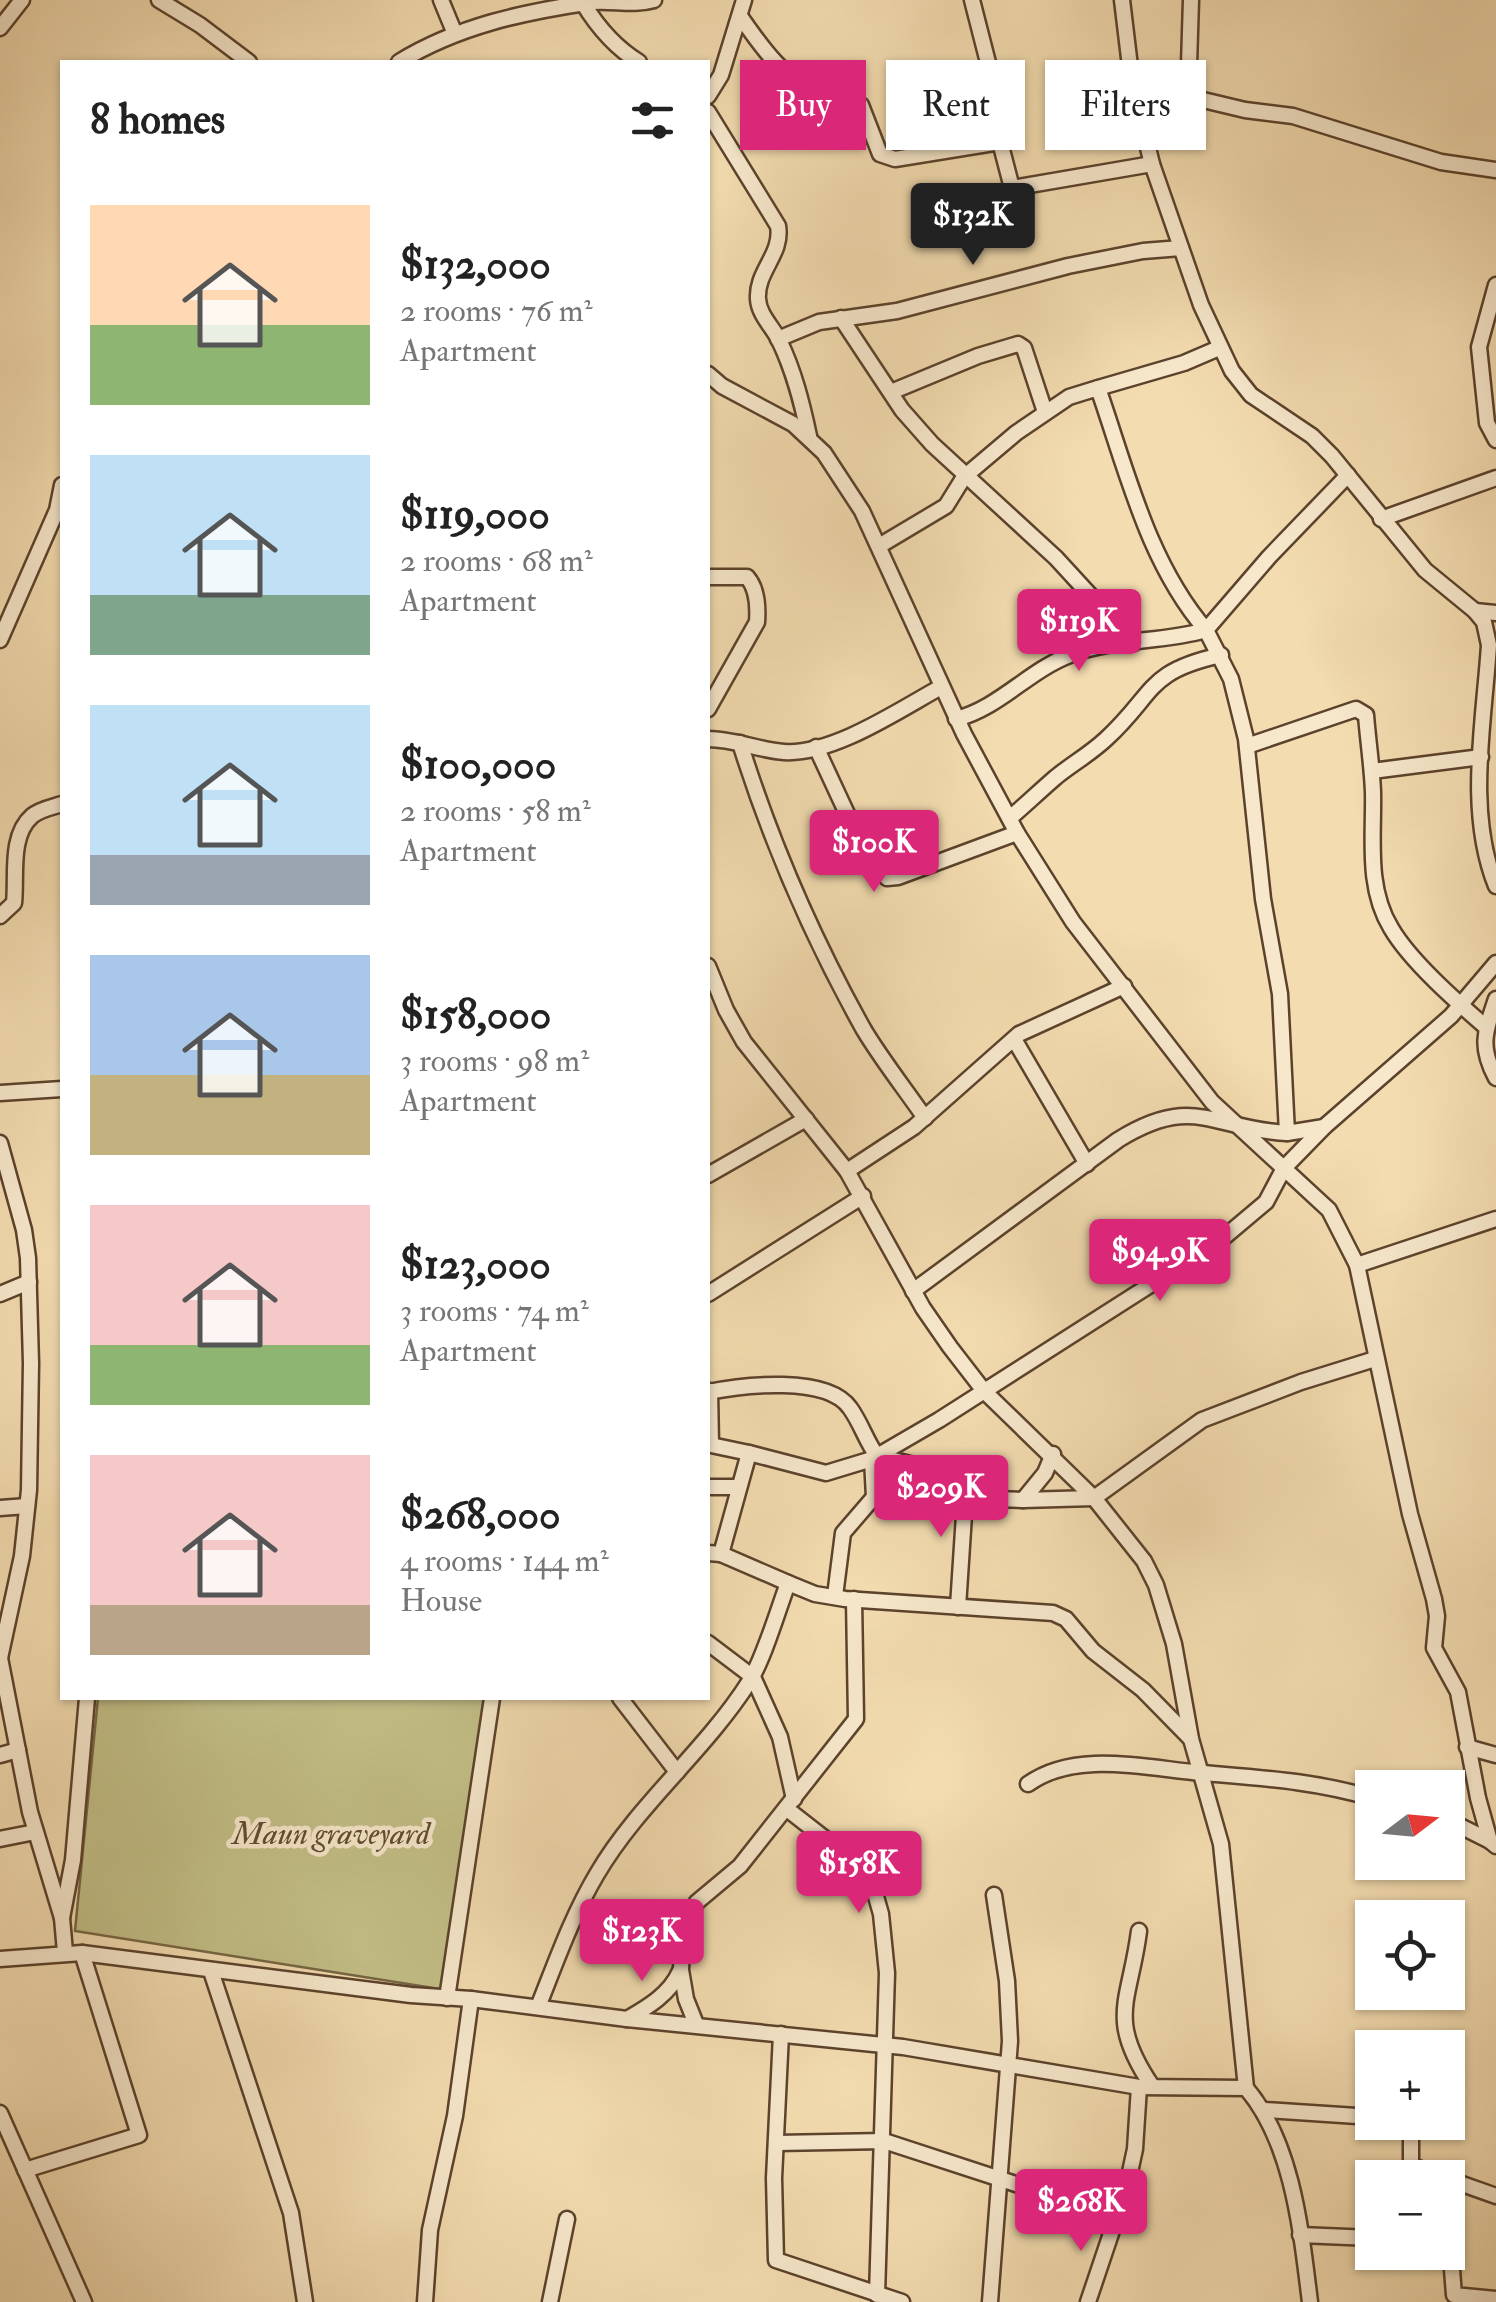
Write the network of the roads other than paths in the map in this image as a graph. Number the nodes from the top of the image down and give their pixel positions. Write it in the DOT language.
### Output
graph roads {
  1 [pos="22,0"];
  2 [pos="159,0"];
  3 [pos="441,0"];
  4 [pos="654,0"];
  5 [pos="744,0"];
  6 [pos="972,0"];
  7 [pos="1122,0"];
  8 [pos="1191,0"];
  9 [pos="583,3"];
  10 [pos="740,16"];
  11 [pos="0,28"];
  12 [pos="455,34"];
  13 [pos="246,60"];
  14 [pos="402,60"];
  15 [pos="636,60"];
  16 [pos="987,60"];
  17 [pos="1129,60"];
  18 [pos="1189,60"];
  19 [pos="710,93"];
  20 [pos="1206,101"];
  21 [pos="710,115"];
  22 [pos="951,150"];
  23 [pos="1002,150"];
  24 [pos="1149,150"];
  25 [pos="1152,164"];
  26 [pos="1496,170"];
  27 [pos="1181,248"];
  28 [pos="1496,284"];
  29 [pos="841,318"];
  30 [pos="778,338"];
  31 [pos="1220,348"];
  32 [pos="710,376"];
  33 [pos="1098,388"];
  34 [pos="891,392"];
  35 [pos="1045,412"];
  36 [pos="809,436"];
  37 [pos="1496,440"];
  38 [pos="1348,475"];
  39 [pos="964,477"];
  40 [pos="1496,478"];
  41 [pos="60,497"];
  42 [pos="1381,518"];
  43 [pos="879,546"];
  44 [pos="710,576"];
  45 [pos="0,603"];
  46 [pos="1475,611"];
  47 [pos="1496,612"];
  48 [pos="11,619"];
  49 [pos="1206,630"];
  50 [pos="0,640"];
  51 [pos="1134,644"];
  52 [pos="1221,655"];
  53 [pos="941,686"];
  54 [pos="710,706"];
  55 [pos="956,719"];
  56 [pos="710,738"];
  57 [pos="740,743"];
  58 [pos="1247,746"];
  59 [pos="816,747"];
  60 [pos="1481,757"];
  61 [pos="1372,771"];
  62 [pos="60,805"];
  63 [pos="1014,826"];
  64 [pos="1496,886"];
  65 [pos="0,916"];
  66 [pos="1496,963"];
  67 [pos="710,971"];
  68 [pos="1124,986"];
  69 [pos="1496,1000"];
  70 [pos="710,1006"];
  71 [pos="1460,1006"];
  72 [pos="726,1010"];
  73 [pos="1487,1028"];
  74 [pos="1014,1039"];
  75 [pos="1496,1078"];
  76 [pos="60,1089"];
  77 [pos="0,1094"];
  78 [pos="925,1118"];
  79 [pos="806,1119"];
  80 [pos="1231,1121"];
  81 [pos="1324,1126"];
  82 [pos="1287,1132"];
  83 [pos="0,1143"];
  84 [pos="1087,1164"];
  85 [pos="1284,1168"];
  86 [pos="846,1171"];
  87 [pos="710,1174"];
  88 [pos="863,1196"];
  89 [pos="1496,1218"];
  90 [pos="1357,1265"];
  91 [pos="30,1282"];
  92 [pos="913,1291"];
  93 [pos="710,1293"];
  94 [pos="0,1294"];
  95 [pos="1375,1360"];
  96 [pos="984,1391"];
  97 [pos="710,1392"];
  98 [pos="710,1418"];
  99 [pos="749,1453"];
  100 [pos="1053,1454"];
  101 [pos="875,1457"];
  102 [pos="710,1486"];
  103 [pos="739,1487"];
  104 [pos="986,1494"];
  105 [pos="1094,1498"];
  106 [pos="1022,1500"];
  107 [pos="27,1506"];
  108 [pos="0,1508"];
  109 [pos="714,1553"];
  110 [pos="788,1583"];
  111 [pos="834,1596"];
  112 [pos="854,1600"];
  113 [pos="958,1607"];
  114 [pos="710,1645"];
  115 [pos="0,1658"];
  116 [pos="753,1677"];
  117 [pos="87,1700"];
  118 [pos="492,1700"];
  119 [pos="622,1700"];
  120 [pos="1192,1739"];
  121 [pos="1467,1748"];
  122 [pos="18,1750"];
  123 [pos="0,1755"];
  124 [pos="1496,1755"];
  125 [pos="677,1772"];
  126 [pos="1200,1773"];
  127 [pos="1028,1784"];
  128 [pos="1355,1793"];
  129 [pos="790,1804"];
  130 [pos="1465,1829"];
  131 [pos="35,1832"];
  132 [pos="0,1839"];
  133 [pos="1493,1844"];
  134 [pos="994,1895"];
  135 [pos="62,1918"];
  136 [pos="1139,1932"];
  137 [pos="65,1952"];
  138 [pos="82,1952"];
  139 [pos="0,1960"];
  140 [pos="681,1970"];
  141 [pos="211,1971"];
  142 [pos="447,1998"];
  143 [pos="470,1999"];
  144 [pos="538,2007"];
  145 [pos="627,2019"];
  146 [pos="696,2024"];
  147 [pos="781,2034"];
  148 [pos="885,2045"];
  149 [pos="1008,2063"];
  150 [pos="1146,2087"];
  151 [pos="1246,2088"];
  152 [pos="1265,2110"];
  153 [pos="0,2113"];
  154 [pos="1355,2116"];
  155 [pos="884,2141"];
  156 [pos="777,2143"];
  157 [pos="24,2170"];
  158 [pos="999,2179"];
  159 [pos="1465,2185"];
  160 [pos="1496,2196"];
  161 [pos="567,2219"];
  162 [pos="1116,2221"];
  163 [pos="1300,2235"];
  164 [pos="1355,2237"];
  165 [pos="1452,2270"];
  166 [pos="877,2295"];
  167 [pos="1496,2299"];
  168 [pos="84,2302"];
  169 [pos="304,2302"];
  170 [pos="426,2302"];
  171 [pos="550,2302"];
  172 [pos="902,2302"];
  173 [pos="990,2302"];
  174 [pos="1088,2302"];
  175 [pos="1310,2302"];
  1 -- 11 [label="street"];
  2 -- 13 [label="street"];
  3 -- 12 [label="street"];
  4 -- 9 [label="street"];
  5 -- 10 [label="street"];
  6 -- 16 [label="street"];
  7 -- 17 [label="street"];
  8 -- 18 [label="street"];
  9 -- 12 [label="street"];
  9 -- 15 [label="street"];
  10 -- 19 [label="street"];
  10 -- 22 [label="street"];
  12 -- 14 [label="street"];
  20 -- 26 [label="street"];
  21 -- 30 [label="street"];
  23 -- 25 [label="street"];
  24 -- 25 [label="street"];
  25 -- 27 [label="street"];
  27 -- 29 [label="street"];
  27 -- 31 [label="street"];
  28 -- 37 [label="street"];
  29 -- 30 [label="street"];
  29 -- 34 [label="street"];
  30 -- 36 [label="street"];
  31 -- 33 [label="street"];
  31 -- 38 [label="street"];
  32 -- 36 [label="street"];
  33 -- 35 [label="street"];
  33 -- 49 [label="street"];
  34 -- 35 [label="street"];
  34 -- 39 [label="street"];
  35 -- 39 [label="street"];
  36 -- 43 [label="street"];
  38 -- 42 [label="street"];
  38 -- 49 [label="street"];
  39 -- 43 [label="street"];
  39 -- 51 [label="street"];
  40 -- 42 [label="street"];
  41 -- 48 [label="street"];
  42 -- 46 [label="street"];
  43 -- 53 [label="street"];
  44 -- 54 [label="street"];
  45 -- 48 [label="street"];
  46 -- 47 [label="street"];
  46 -- 60 [label="street"];
  48 -- 50 [label="street"];
  49 -- 51 [label="street"];
  49 -- 52 [label="street"];
  51 -- 55 [label="street"];
  52 -- 58 [label="street"];
  52 -- 63 [label="street"];
  53 -- 55 [label="street"];
  53 -- 59 [label="street"];
  55 -- 63 [label="street"];
  56 -- 57 [label="street"];
  57 -- 59 [label="street"];
  57 -- 78 [label="street"];
  58 -- 61 [label="street"];
  58 -- 82 [label="street"];
  59 -- 63 [label="street"];
  60 -- 61 [label="street"];
  60 -- 64 [label="street"];
  61 -- 71 [label="street"];
  62 -- 65 [label="street"];
  63 -- 68 [label="street"];
  66 -- 71 [label="street"];
  67 -- 72 [label="street"];
  68 -- 74 [label="street"];
  68 -- 80 [label="street"];
  69 -- 73 [label="street"];
  70 -- 72 [label="street"];
  71 -- 73 [label="street"];
  71 -- 81 [label="street"];
  72 -- 79 [label="street"];
  73 -- 75 [label="street"];
  74 -- 78 [label="street"];
  74 -- 84 [label="street"];
  76 -- 77 [label="street"];
  78 -- 86 [label="street"];
  79 -- 86 [label="street"];
  79 -- 87 [label="street"];
  80 -- 82 [label="street"];
  80 -- 84 [label="street"];
  80 -- 85 [label="street"];
  81 -- 82 [label="street"];
  81 -- 85 [label="street"];
  83 -- 91 [label="street"];
  84 -- 92 [label="street"];
  85 -- 90 [label="street"];
  85 -- 96 [label="street"];
  86 -- 88 [label="street"];
  88 -- 92 [label="street"];
  88 -- 93 [label="street"];
  89 -- 90 [label="street"];
  90 -- 95 [label="street"];
  91 -- 94 [label="street"];
  91 -- 107 [label="street"];
  92 -- 96 [label="street"];
  95 -- 105 [label="street"];
  95 -- 121 [label="street"];
  96 -- 100 [label="street"];
  96 -- 101 [label="street"];
  97 -- 101 [label="street"];
  98 -- 99 [label="street"];
  99 -- 101 [label="street"];
  99 -- 103 [label="street"];
  100 -- 105 [label="street"];
  100 -- 106 [label="street"];
  101 -- 104 [label="street"];
  101 -- 111 [label="street"];
  102 -- 103 [label="street"];
  103 -- 109 [label="street"];
  104 -- 106 [label="street"];
  104 -- 113 [label="street"];
  105 -- 106 [label="street"];
  105 -- 120 [label="street"];
  107 -- 108 [label="street"];
  107 -- 115 [label="street"];
  109 -- 110 [label="street"];
  110 -- 111 [label="street"];
  110 -- 116 [label="street"];
  111 -- 112 [label="street"];
  112 -- 113 [label="street"];
  112 -- 129 [label="street"];
  113 -- 120 [label="street"];
  114 -- 116 [label="street"];
  115 -- 122 [label="street"];
  116 -- 125 [label="street"];
  116 -- 129 [label="street"];
  117 -- 135 [label="street"];
  118 -- 142 [label="street"];
  119 -- 125 [label="street"];
  120 -- 126 [label="street"];
  121 -- 124 [label="street"];
  121 -- 133 [label="street"];
  122 -- 123 [label="street"];
  122 -- 131 [label="street"];
  125 -- 144 [label="street"];
  126 -- 127 [label="street"];
  126 -- 128 [label="street"];
  126 -- 151 [label="street"];
  129 -- 140 [label="street"];
  129 -- 148 [label="street"];
  130 -- 133 [label="street"];
  131 -- 132 [label="street"];
  131 -- 135 [label="street"];
  134 -- 149 [label="street"];
  135 -- 137 [label="street"];
  136 -- 150 [label="street"];
  137 -- 138 [label="street"];
  137 -- 139 [label="street"];
  138 -- 141 [label="street"];
  138 -- 157 [label="street"];
  140 -- 145 [label="street"];
  140 -- 146 [label="street"];
  141 -- 142 [label="street"];
  141 -- 169 [label="street"];
  142 -- 143 [label="street"];
  143 -- 144 [label="street"];
  143 -- 170 [label="street"];
  144 -- 145 [label="street"];
  145 -- 146 [label="street"];
  146 -- 147 [label="street"];
  147 -- 148 [label="street"];
  147 -- 156 [label="street"];
  148 -- 149 [label="street"];
  148 -- 155 [label="street"];
  149 -- 150 [label="street"];
  149 -- 158 [label="street"];
  150 -- 151 [label="street"];
  150 -- 162 [label="street"];
  151 -- 152 [label="street"];
  152 -- 154 [label="street"];
  152 -- 163 [label="street"];
  153 -- 157 [label="street"];
  155 -- 156 [label="street"];
  155 -- 158 [label="street"];
  155 -- 166 [label="street"];
  156 -- 166 [label="street"];
  157 -- 168 [label="street"];
  158 -- 162 [label="street"];
  158 -- 173 [label="street"];
  159 -- 160 [label="street"];
  161 -- 171 [label="street"];
  162 -- 174 [label="street"];
  163 -- 164 [label="street"];
  163 -- 175 [label="street"];
  165 -- 167 [label="street"];
  166 -- 172 [label="street"];
}
